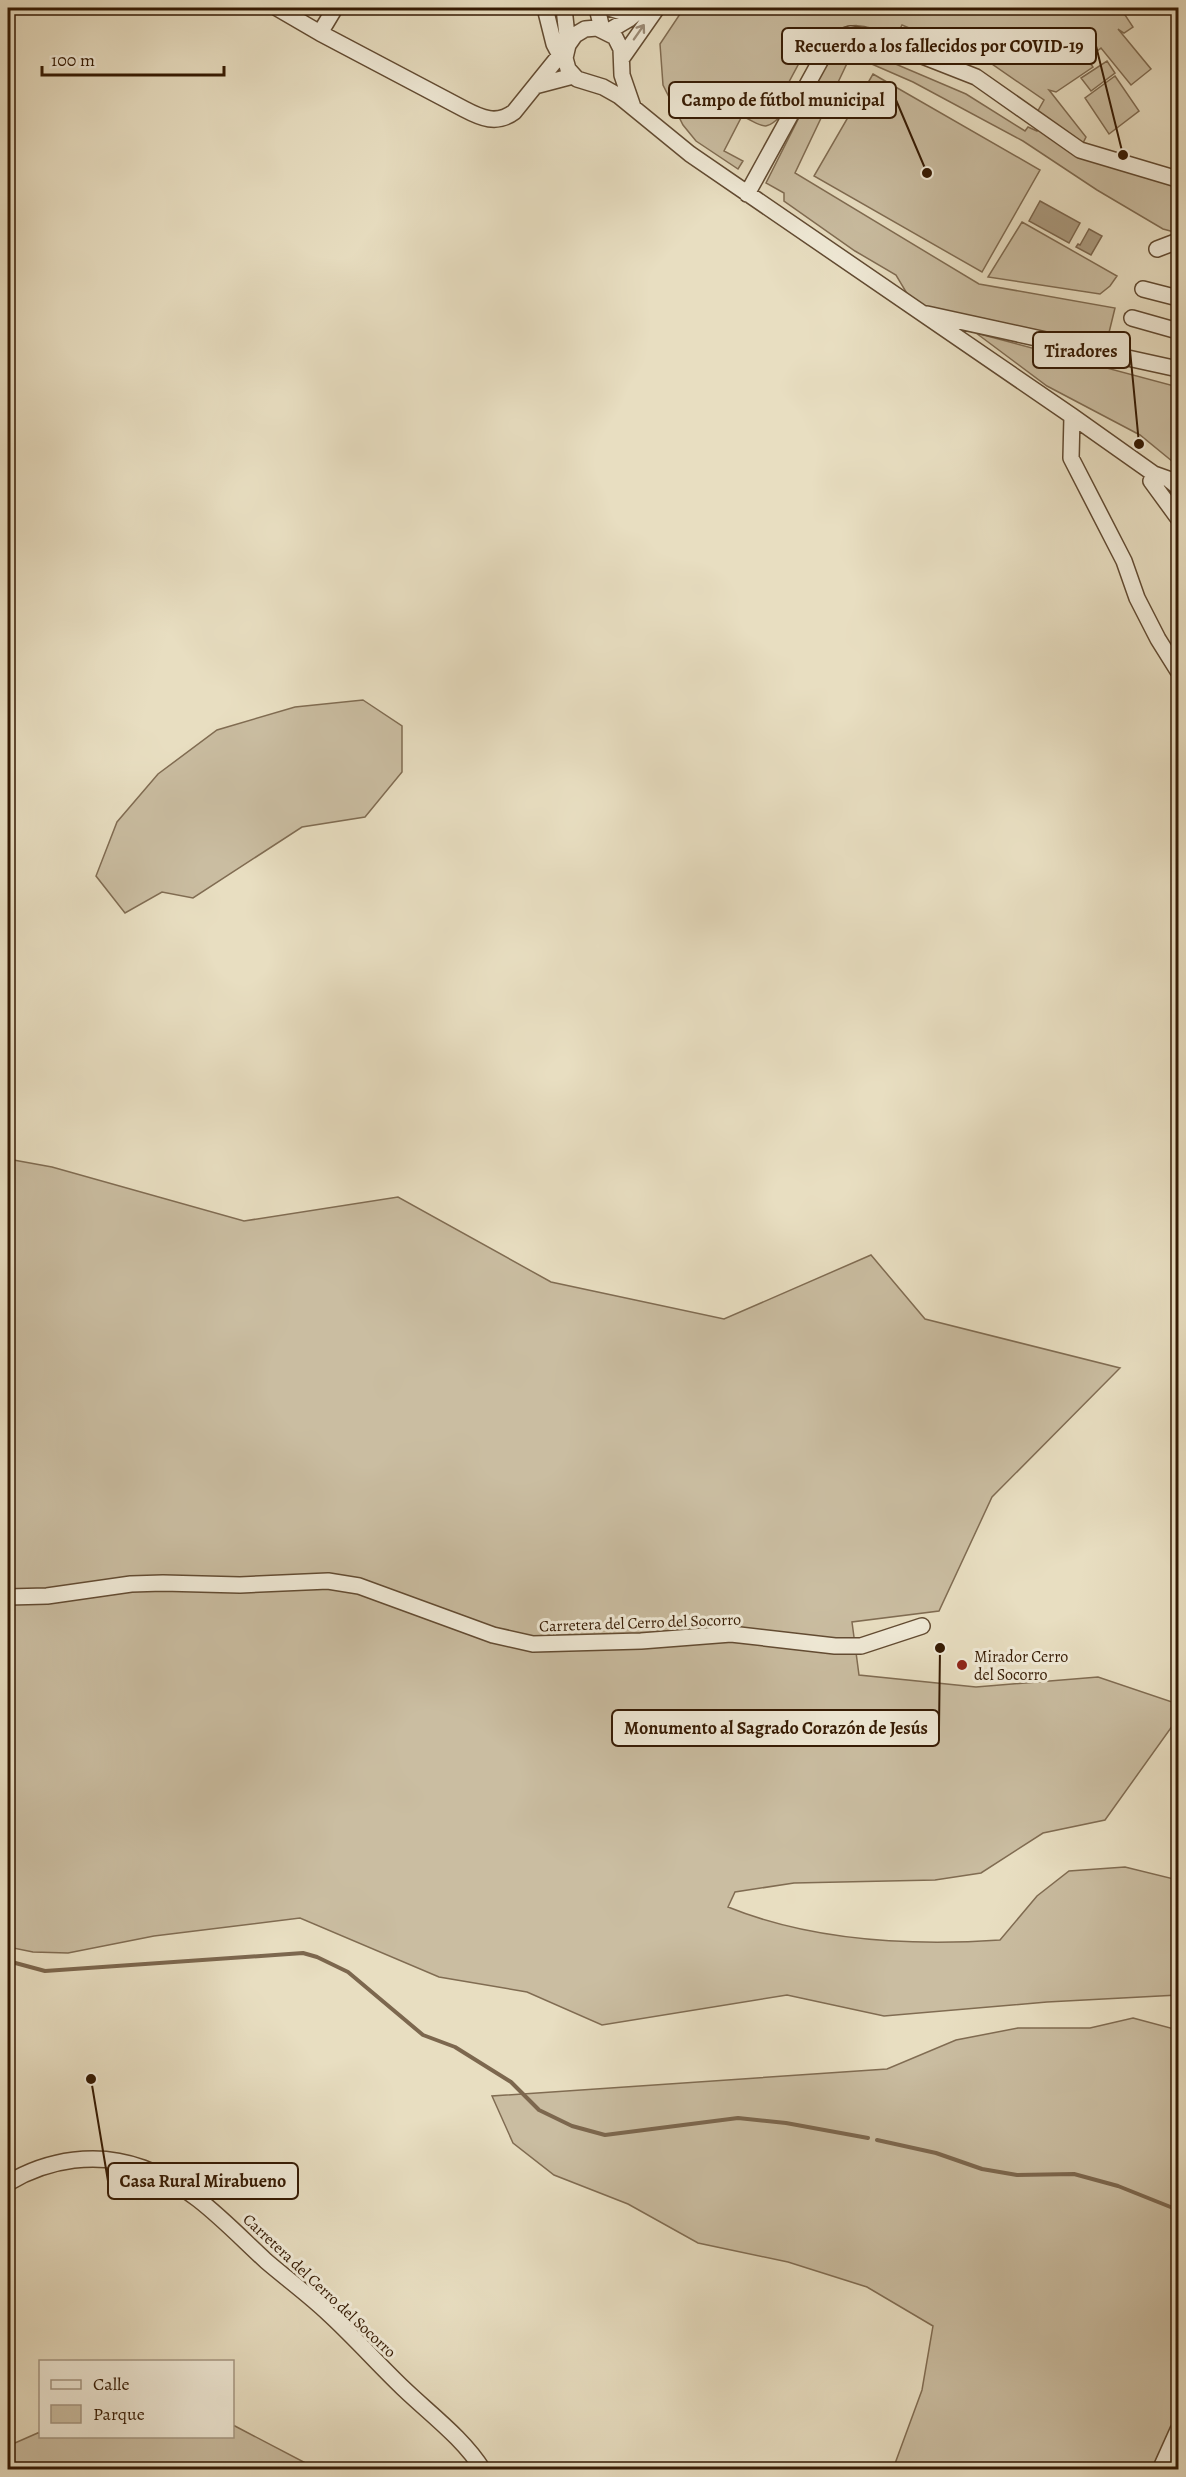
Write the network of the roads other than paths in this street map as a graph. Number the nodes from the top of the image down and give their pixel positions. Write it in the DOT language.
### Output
graph roads {
  1 [pos="277,8"];
  2 [pos="335,8"];
  3 [pos="545,8"];
  4 [pos="564,8"];
  5 [pos="597,8"];
  6 [pos="609,8"];
  7 [pos="640,8"];
  8 [pos="657,8"];
  9 [pos="605,30"];
  10 [pos="320,33"];
  11 [pos="567,60"];
  12 [pos="621,61"];
  13 [pos="596,85"];
  14 [pos="535,86"];
  15 [pos="633,107"];
  16 [pos="1179,175"];
  17 [pos="747,194"];
  18 [pos="1179,241"];
  19 [pos="1157,249"];
  20 [pos="1143,289"];
  21 [pos="1179,298"];
  22 [pos="918,312"];
  23 [pos="1132,318"];
  24 [pos="1179,331"];
  25 [pos="1179,369"];
  26 [pos="1072,416"];
  27 [pos="1154,474"];
  28 [pos="1179,488"];
  29 [pos="1179,518"];
  30 [pos="1179,671"];
  31 [pos="8,1597"];
  32 [pos="922,1626"];
  33 [pos="8,2183"];
  34 [pos="1179,2430"];
  35 [pos="483,2469"];
  36 [pos="1160,2469"];
  1 -- 10 [label="street"];
  2 -- 10 [label="street"];
  3 -- 11 [label="street"];
  4 -- 11 [label="street"];
  5 -- 9 [label="street"];
  6 -- 7 [label="street"];
  7 -- 9 [label="street"];
  12 -- 8 [label="street, one-way"];
  9 -- 11 [label="street"];
  9 -- 12 [label="street"];
  10 -- 14 [label="street"];
  11 -- 13 [label="street"];
  11 -- 14 [label="street"];
  11 -- 14 [label="street"];
  12 -- 13 [label="street"];
  12 -- 15 [label="street"];
  13 -- 15 [label="street"];
  15 -- 17 [label="street"];
  16 -- 17 [label="street"];
  17 -- 22 [label="street"];
  18 -- 19 [label="street"];
  20 -- 21 [label="street"];
  22 -- 25 [label="street"];
  22 -- 26 [label="street"];
  23 -- 24 [label="street"];
  26 -- 27 [label="street"];
  26 -- 30 [label="street"];
  27 -- 28 [label="street"];
  27 -- 29 [label="street"];
  31 -- 32 [label="street, Carretera del Cerro del Socorro"];
  33 -- 35 [label="street, Carretera del Cerro del Socorro"];
  34 -- 36 [label="street"];
}
